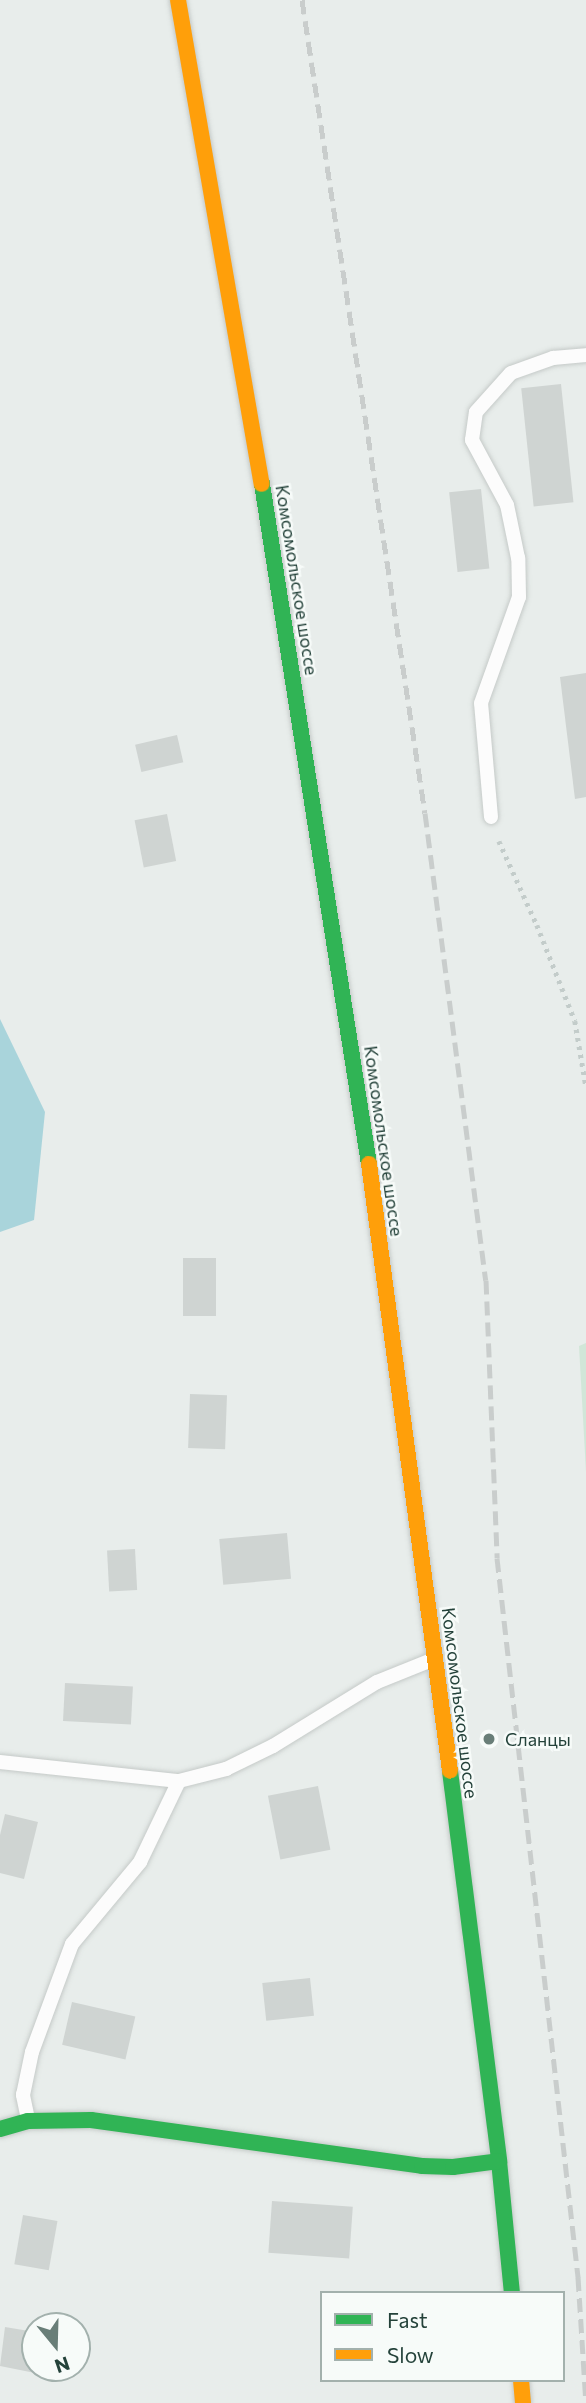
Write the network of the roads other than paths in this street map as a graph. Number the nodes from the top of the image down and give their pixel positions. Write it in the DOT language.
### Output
graph roads {
  1 [pos="178,0"];
  2 [pos="586,355"];
  3 [pos="491,817"];
  4 [pos="436,1658"];
  5 [pos="0,1762"];
  6 [pos="179,1781"];
  7 [pos="28,2121"];
  8 [pos="0,2129"];
  9 [pos="499,2161"];
  10 [pos="512,2291"];
  11 [pos="521,2382"];
  12 [pos="523,2403"];
  1 -- 4 [label="main road, Комсомольское шоссе"];
  2 -- 3 [label="lane"];
  4 -- 6 [label="lane"];
  4 -- 9 [label="main road, Комсомольское шоссе"];
  5 -- 6 [label="lane"];
  6 -- 7 [label="lane"];
  7 -- 8 [label="main road"];
  7 -- 9 [label="main road"];
  9 -- 10 [label="main road, Комсомольское шоссе"];
  11 -- 12 [label="main road"];
}
